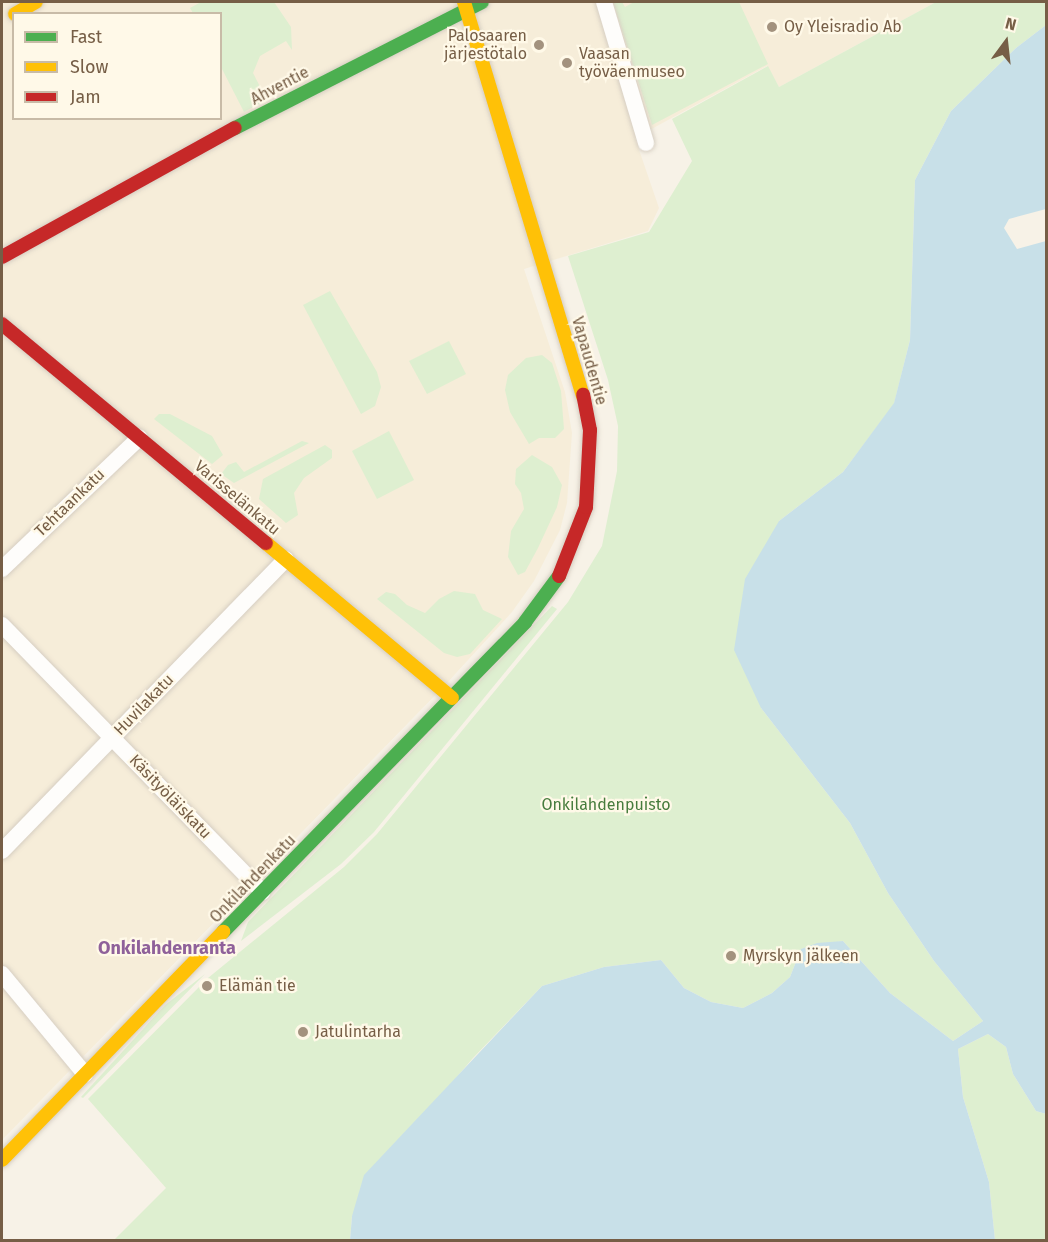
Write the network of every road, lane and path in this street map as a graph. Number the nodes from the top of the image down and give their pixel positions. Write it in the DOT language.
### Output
graph roads {
  1 [pos="36,2"];
  2 [pos="482,2"];
  3 [pos="604,2"];
  4 [pos="465,6"];
  5 [pos="18,12"];
  6 [pos="646,143"];
  7 [pos="2,257"];
  8 [pos="2,324"];
  9 [pos="138,438"];
  10 [pos="286,559"];
  11 [pos="2,569"];
  12 [pos="2,625"];
  13 [pos="452,698"];
  14 [pos="112,738"];
  15 [pos="2,851"];
  16 [pos="262,892"];
  17 [pos="2,974"];
  18 [pos="86,1074"];
  19 [pos="2,1160"];
  1 -- 5 [label="main road"];
  2 -- 4 [label="main road, Ahventie"];
  3 -- 6 [label="street"];
  4 -- 7 [label="main road, Ahventie"];
  4 -- 13 [label="main road, Vapaudentie"];
  8 -- 9 [label="main road, Varisselänkatu"];
  9 -- 10 [label="main road, Varisselänkatu"];
  9 -- 11 [label="street, Tehtaankatu"];
  10 -- 13 [label="main road, Varisselänkatu"];
  10 -- 14 [label="street, Huvilakatu"];
  12 -- 14 [label="street, Käsityöläiskatu"];
  13 -- 16 [label="main road, Onkilahdenkatu"];
  14 -- 15 [label="street, Huvilakatu"];
  14 -- 16 [label="street, Käsityöläiskatu"];
  16 -- 18 [label="main road, Onkilahdenkatu"];
  17 -- 18 [label="street"];
  18 -- 19 [label="main road, Onkilahdenkatu"];
}
